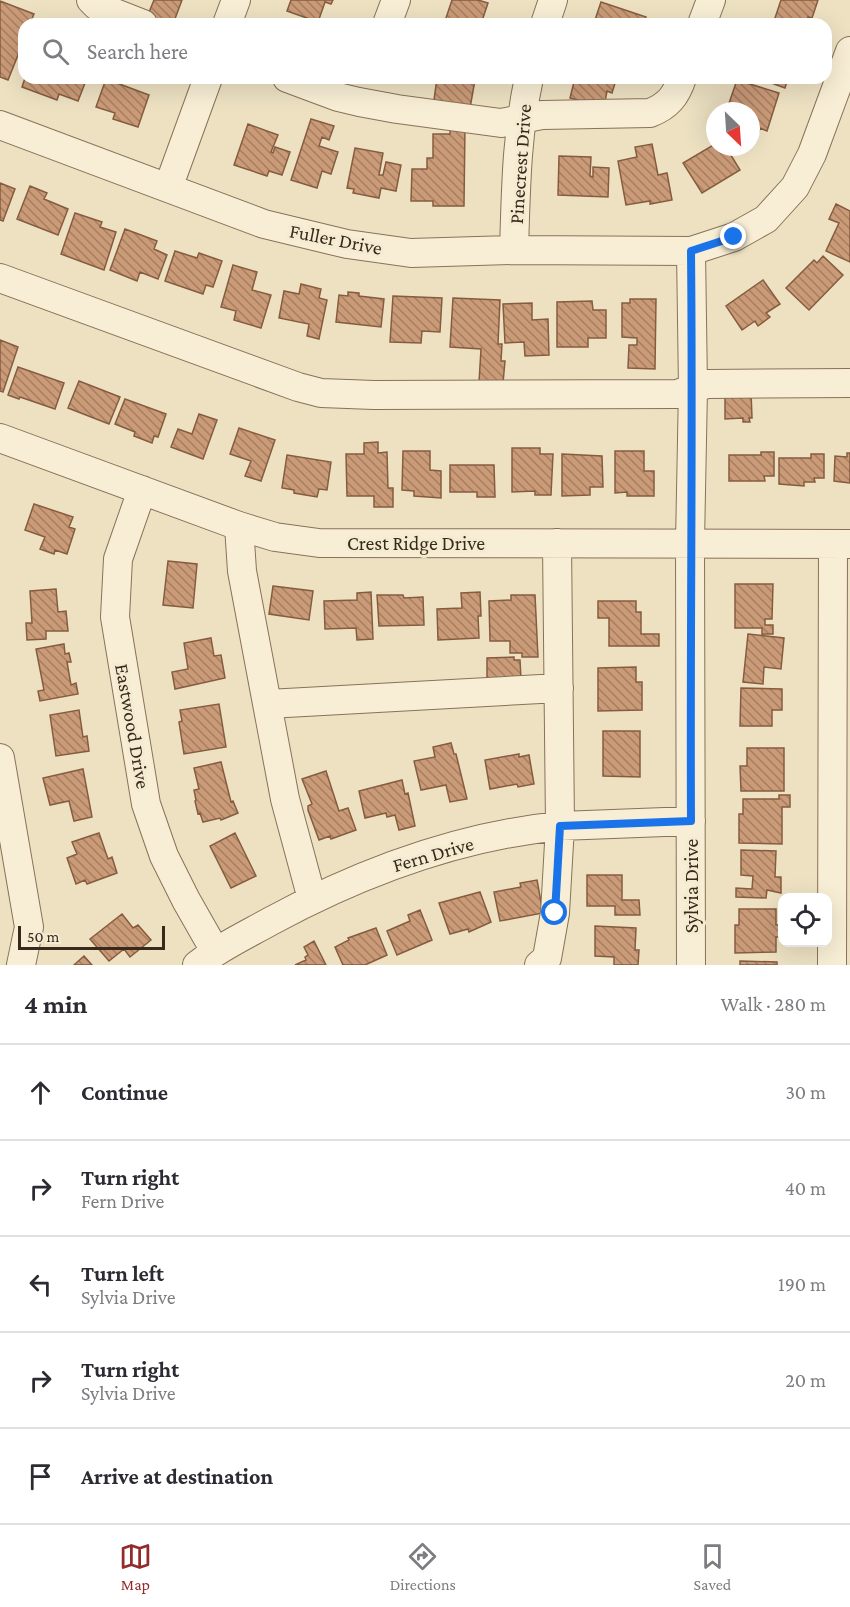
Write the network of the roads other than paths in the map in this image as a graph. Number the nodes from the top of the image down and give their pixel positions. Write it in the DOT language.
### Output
graph roads {
  1 [pos="92,0"];
  2 [pos="236,0"];
  3 [pos="396,0"];
  4 [pos="553,0"];
  5 [pos="711,0"];
  6 [pos="128,18"];
  7 [pos="229,18"];
  8 [pos="389,18"];
  9 [pos="547,18"];
  10 [pos="704,18"];
  11 [pos="850,51"];
  12 [pos="206,84"];
  13 [pos="303,84"];
  14 [pos="528,84"];
  15 [pos="680,84"];
  16 [pos="363,90"];
  17 [pos="521,117"];
  18 [pos="0,125"];
  19 [pos="168,188"];
  20 [pos="514,250"];
  21 [pos="691,251"];
  22 [pos="0,278"];
  23 [pos="850,383"];
  24 [pos="693,388"];
  25 [pos="0,438"];
  26 [pos="142,490"];
  27 [pos="239,526"];
  28 [pos="557,543"];
  29 [pos="690,543"];
  30 [pos="842,544"];
  31 [pos="559,688"];
  32 [pos="268,704"];
  33 [pos="0,758"];
  34 [pos="691,821"];
  35 [pos="560,826"];
  36 [pos="312,899"];
  37 [pos="206,958"];
  38 [pos="21,965"];
  39 [pos="539,965"];
  40 [pos="691,965"];
  41 [pos="832,965"];
  1 -- 6 [label="street"];
  2 -- 7 [label="street"];
  3 -- 8 [label="street"];
  4 -- 9 [label="street"];
  5 -- 10 [label="street"];
  11 -- 21 [label="street"];
  12 -- 19 [label="street"];
  13 -- 16 [label="street"];
  14 -- 17 [label="street, Pinecrest Drive"];
  15 -- 17 [label="street"];
  16 -- 17 [label="street"];
  17 -- 20 [label="street, Pinecrest Drive"];
  18 -- 19 [label="street, Fuller Drive"];
  19 -- 20 [label="street, Fuller Drive"];
  20 -- 21 [label="street, Fuller Drive"];
  21 -- 24 [label="street, Sylvia Drive"];
  22 -- 24 [label="street"];
  23 -- 24 [label="street"];
  24 -- 29 [label="street, Sylvia Drive"];
  25 -- 26 [label="street, Crest Ridge Drive"];
  26 -- 27 [label="street, Crest Ridge Drive"];
  26 -- 37 [label="street, Eastwood Drive"];
  27 -- 28 [label="street, Crest Ridge Drive"];
  27 -- 32 [label="street"];
  28 -- 29 [label="street, Crest Ridge Drive"];
  28 -- 31 [label="street"];
  29 -- 30 [label="street, Crest Ridge Drive"];
  29 -- 34 [label="street, Sylvia Drive"];
  30 -- 41 [label="street"];
  31 -- 32 [label="street"];
  31 -- 35 [label="street"];
  32 -- 36 [label="street"];
  33 -- 38 [label="street"];
  34 -- 35 [label="street, Fern Drive"];
  34 -- 40 [label="street, Sylvia Drive"];
  35 -- 36 [label="street, Fern Drive"];
  35 -- 39 [label="street"];
  36 -- 37 [label="street, Fern Drive"];
}
